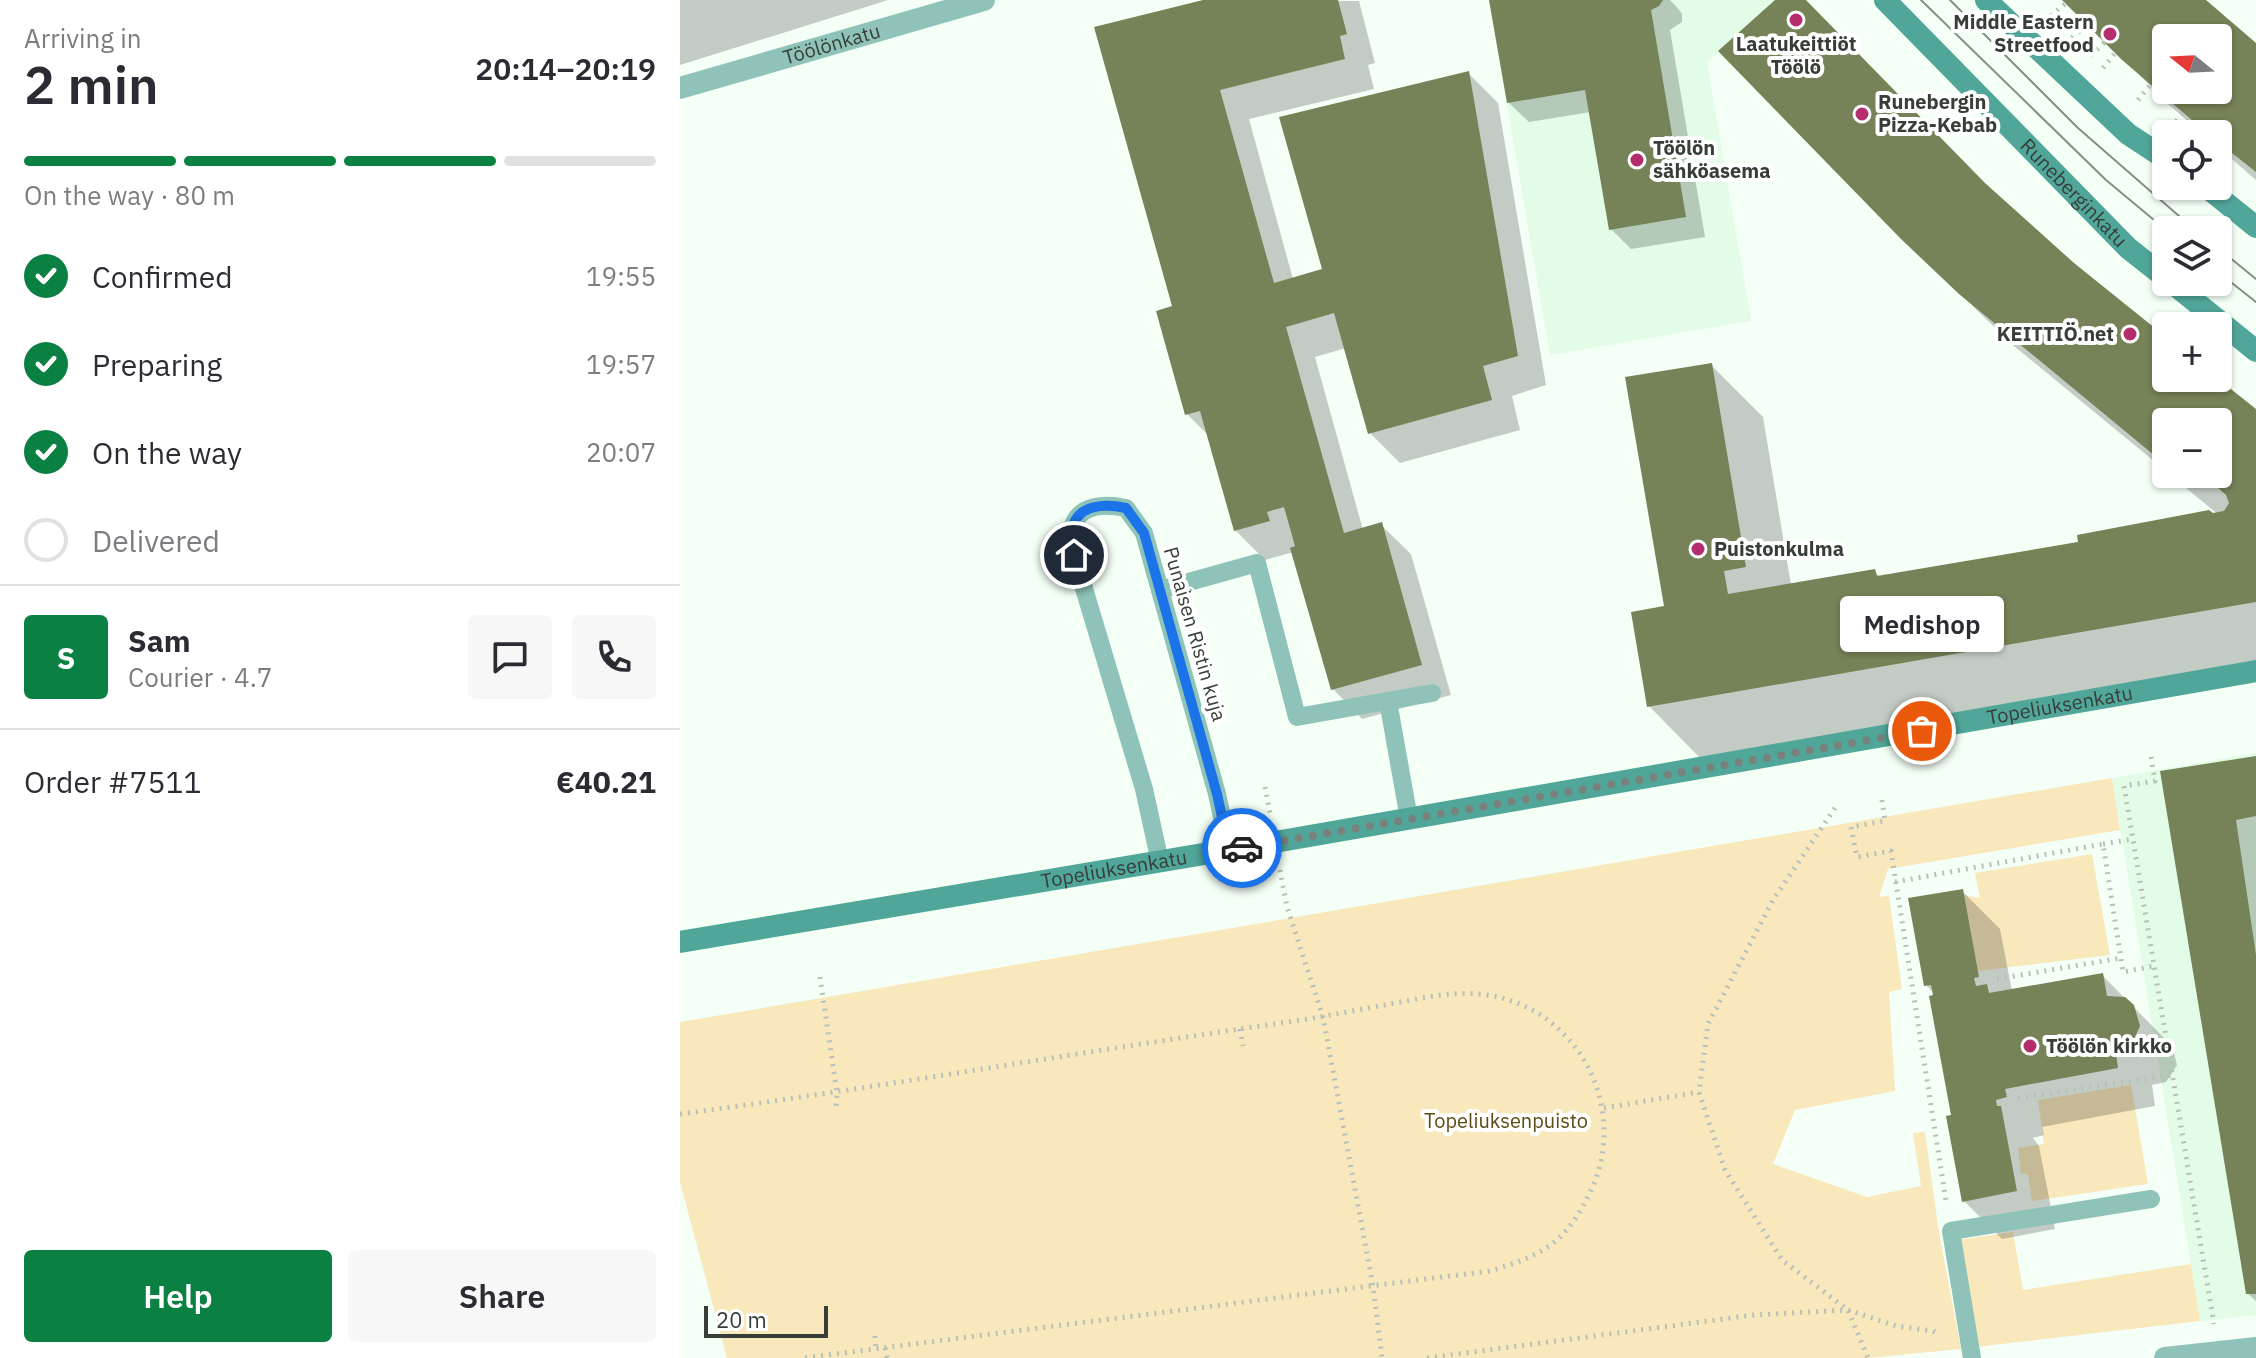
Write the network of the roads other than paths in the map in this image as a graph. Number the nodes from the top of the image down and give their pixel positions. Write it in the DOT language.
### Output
graph roads {
  1 [pos="984,0"];
  2 [pos="1885,0"];
  3 [pos="1986,0"];
  4 [pos="680,88"];
  5 [pos="2152,150"];
  6 [pos="2222,200"];
  7 [pos="2256,227"];
  8 [pos="2152,267"];
  9 [pos="2188,296"];
  10 [pos="2256,351"];
  11 [pos="1160,590"];
  12 [pos="2256,671"];
  13 [pos="1432,693"];
  14 [pos="1388,701"];
  15 [pos="1409,819"];
  16 [pos="1229,849"];
  17 [pos="1160,862"];
  18 [pos="680,942"];
  19 [pos="2151,1199"];
  20 [pos="2256,1348"];
  21 [pos="1972,1356"];
  22 [pos="2165,1358"];
  1 -- 4 [label="street, Töölönkatu"];
  2 -- 8 [label="main road, Runeberginkatu"];
  3 -- 5 [label="main road"];
  6 -- 7 [label="main road"];
  9 -- 10 [label="main road, Runeberginkatu"];
  11 -- 14 [label="lane"];
  11 -- 16 [label="lane, Punaisen Ristin kuja"];
  11 -- 17 [label="lane, Punaisen Ristin kuja"];
  12 -- 15 [label="main road, Topeliuksenkatu"];
  13 -- 14 [label="lane"];
  14 -- 15 [label="lane"];
  15 -- 16 [label="main road, Topeliuksenkatu"];
  16 -- 17 [label="main road, Topeliuksenkatu"];
  17 -- 18 [label="main road, Topeliuksenkatu"];
  19 -- 21 [label="lane"];
  20 -- 22 [label="street"];
}
